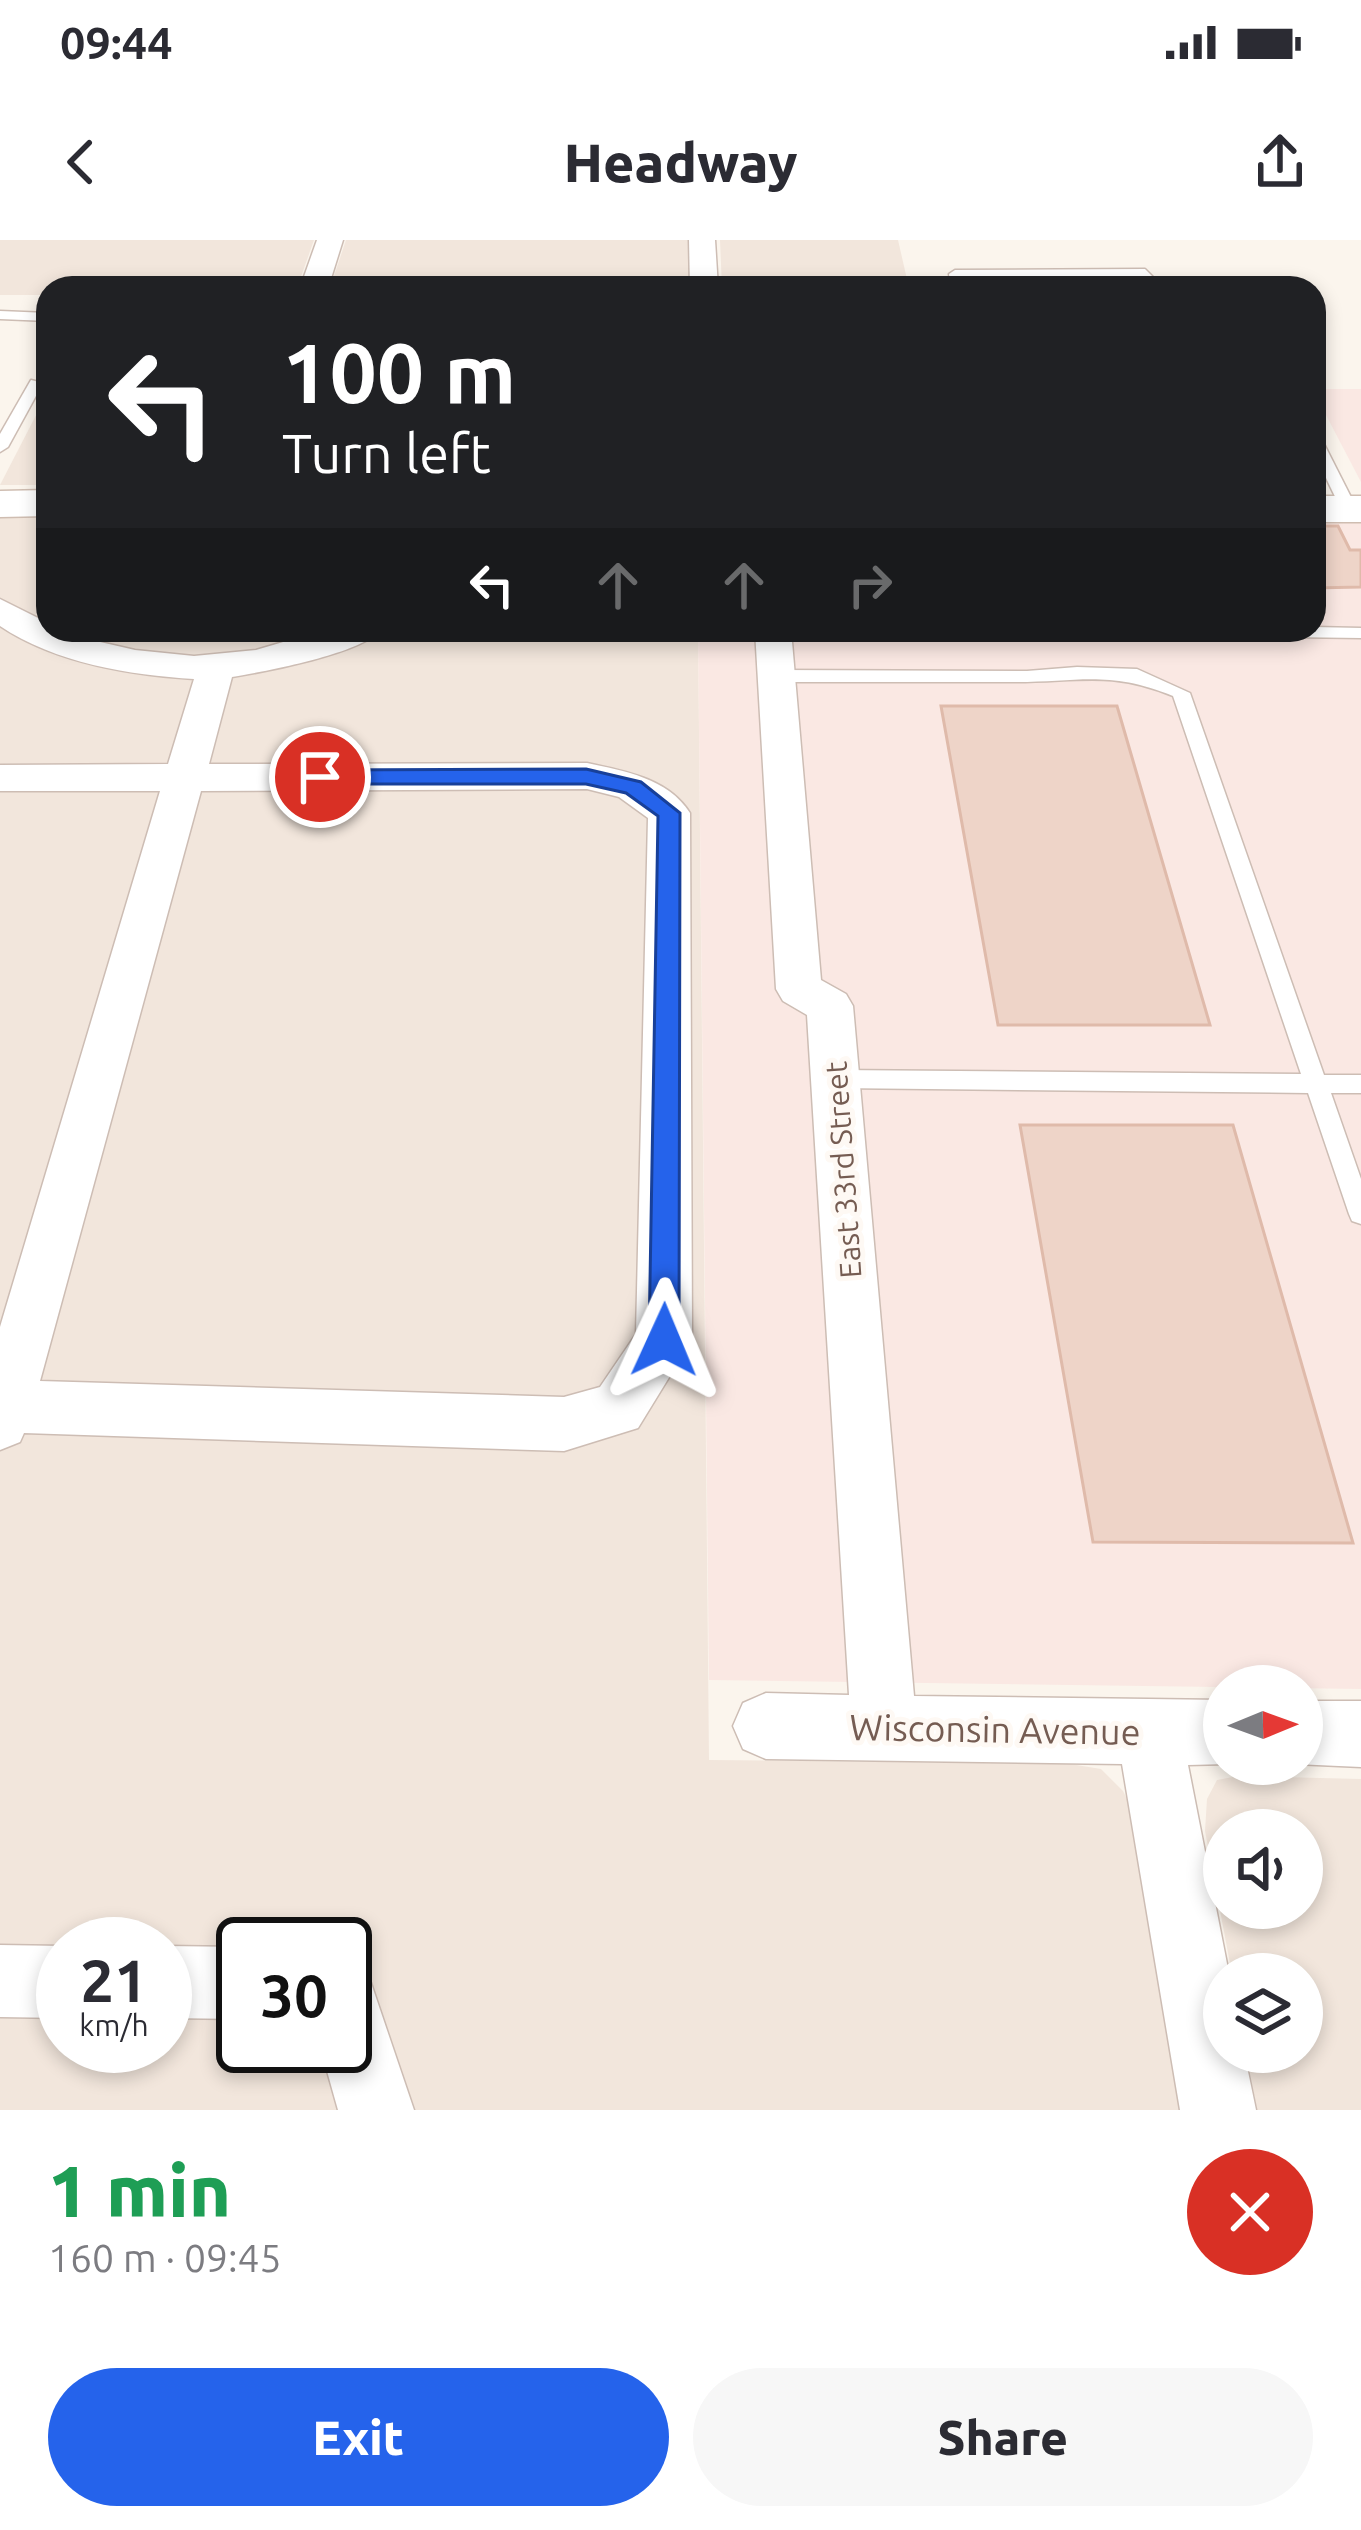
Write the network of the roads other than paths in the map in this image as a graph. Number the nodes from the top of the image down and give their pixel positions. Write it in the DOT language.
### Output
graph roads {
  1 [pos="330,240"];
  2 [pos="702,240"];
  3 [pos="318,276"];
  4 [pos="704,276"];
  5 [pos="955,276"];
  6 [pos="1147,276"];
  7 [pos="0,315"];
  8 [pos="36,316"];
  9 [pos="36,383"];
  10 [pos="0,447"];
  11 [pos="1326,468"];
  12 [pos="36,504"];
  13 [pos="0,505"];
  14 [pos="1342,509"];
  15 [pos="0,610"];
  16 [pos="36,631"];
  17 [pos="1326,633"];
  18 [pos="1356,633"];
  19 [pos="57,642"];
  20 [pos="316,642"];
  21 [pos="1361,652"];
  22 [pos="775,653"];
  23 [pos="216,668"];
  24 [pos="187,777"];
  25 [pos="0,778"];
  26 [pos="836,1079"];
  27 [pos="1316,1084"];
  28 [pos="1361,1084"];
  29 [pos="1361,1214"];
  30 [pos="2,1411"];
  31 [pos="766,1726"];
  32 [pos="884,1727"];
  33 [pos="1150,1732"];
  34 [pos="1203,1733"];
  35 [pos="1323,1734"];
  36 [pos="1361,1734"];
  37 [pos="0,1981"];
  38 [pos="36,1982"];
  39 [pos="365,2073"];
  40 [pos="376,2110"];
  41 [pos="1218,2110"];
  1 -- 3 [label="street"];
  2 -- 4 [label="street"];
  5 -- 6 [label="lane"];
  7 -- 8 [label="lane"];
  9 -- 10 [label="lane"];
  11 -- 14 [label="lane"];
  12 -- 13 [label="street"];
  15 -- 16 [label="street"];
  17 -- 18 [label="lane"];
  18 -- 21 [label="lane"];
  19 -- 23 [label="street"];
  20 -- 23 [label="street"];
  22 -- 26 [label="street, East 33rd Street"];
  22 -- 27 [label="lane"];
  23 -- 24 [label="street"];
  24 -- 25 [label="street"];
  24 -- 30 [label="street"];
  24 -- 30 [label="street"];
  26 -- 27 [label="lane"];
  26 -- 32 [label="street, East 33rd Street"];
  27 -- 28 [label="lane"];
  27 -- 29 [label="lane"];
  31 -- 32 [label="street, Wisconsin Avenue"];
  32 -- 33 [label="street, Wisconsin Avenue"];
  33 -- 34 [label="street, Wisconsin Avenue"];
  33 -- 41 [label="street"];
  35 -- 36 [label="street"];
  37 -- 38 [label="street"];
  39 -- 40 [label="street"];
}
